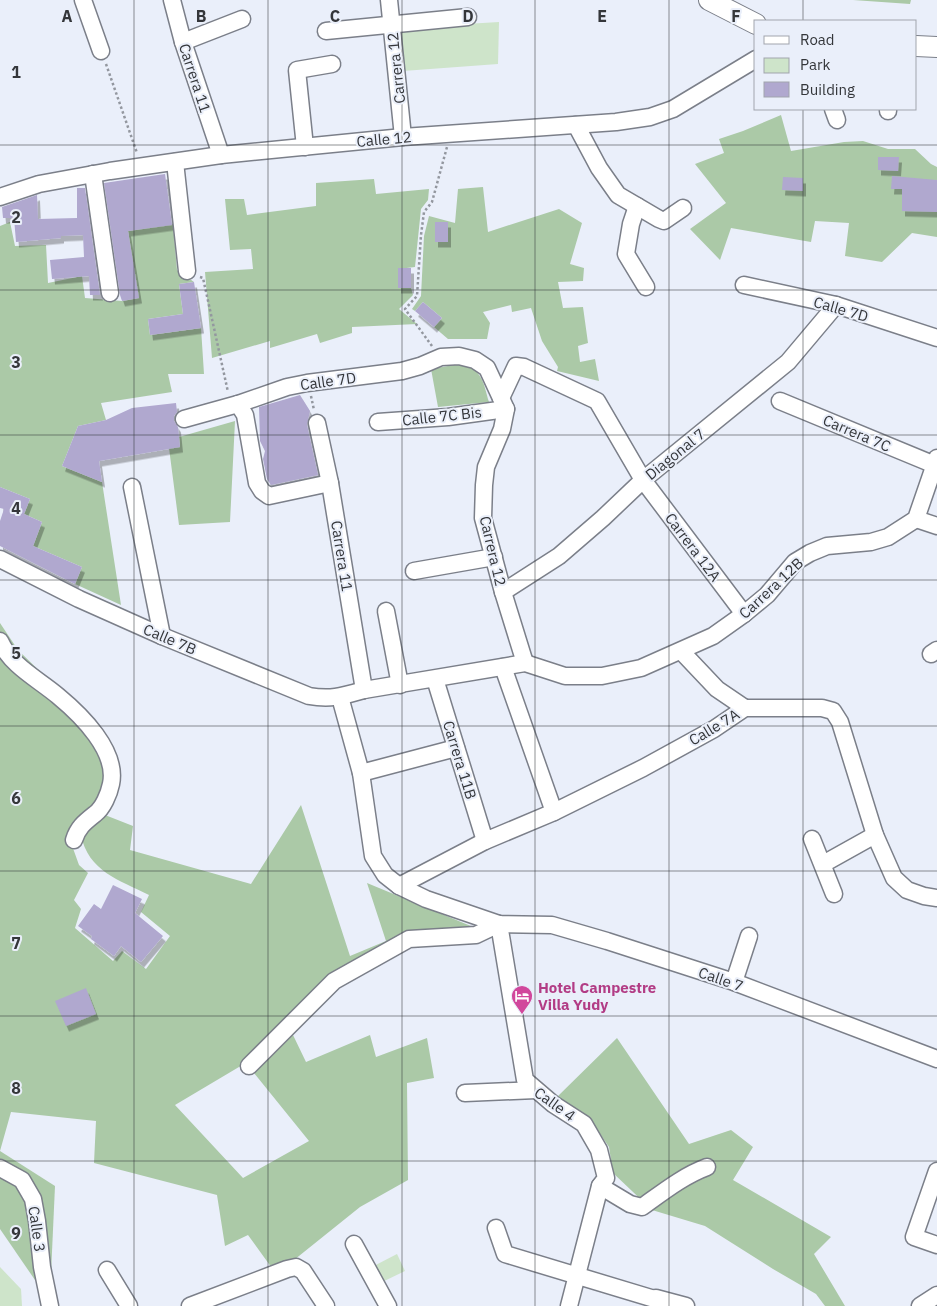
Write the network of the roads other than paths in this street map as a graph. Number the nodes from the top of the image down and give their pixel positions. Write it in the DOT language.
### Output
graph roads {
  1 [pos="83,0"];
  2 [pos="172,0"];
  3 [pos="389,0"];
  4 [pos="709,0"];
  5 [pos="468,17"];
  6 [pos="242,19"];
  7 [pos="754,23"];
  8 [pos="392,25"];
  9 [pos="326,31"];
  10 [pos="183,42"];
  11 [pos="917,46"];
  12 [pos="937,47"];
  13 [pos="101,51"];
  14 [pos="754,59"];
  15 [pos="332,64"];
  16 [pos="576,125"];
  17 [pos="403,137"];
  18 [pos="305,147"];
  19 [pos="221,156"];
  20 [pos="175,162"];
  21 [pos="93,174"];
  22 [pos="0,197"];
  23 [pos="637,206"];
  24 [pos="683,208"];
  25 [pos="187,271"];
  26 [pos="744,285"];
  27 [pos="646,286"];
  28 [pos="110,293"];
  29 [pos="836,305"];
  30 [pos="937,338"];
  31 [pos="780,401"];
  32 [pos="503,403"];
  33 [pos="234,405"];
  34 [pos="184,419"];
  35 [pos="378,422"];
  36 [pos="318,423"];
  37 [pos="936,462"];
  38 [pos="643,480"];
  39 [pos="330,482"];
  40 [pos="132,487"];
  41 [pos="916,518"];
  42 [pos="937,526"];
  43 [pos="494,557"];
  44 [pos="2,561"];
  45 [pos="414,571"];
  46 [pos="503,592"];
  47 [pos="386,612"];
  48 [pos="744,614"];
  49 [pos="162,636"];
  50 [pos="0,641"];
  51 [pos="681,651"];
  52 [pos="524,663"];
  53 [pos="503,667"];
  54 [pos="435,679"];
  55 [pos="400,685"];
  56 [pos="364,690"];
  57 [pos="340,698"];
  58 [pos="745,708"];
  59 [pos="456,748"];
  60 [pos="361,773"];
  61 [pos="554,812"];
  62 [pos="876,835"];
  63 [pos="812,839"];
  64 [pos="74,840"];
  65 [pos="485,841"];
  66 [pos="822,864"];
  67 [pos="399,886"];
  68 [pos="834,894"];
  69 [pos="937,898"];
  70 [pos="499,924"];
  71 [pos="749,936"];
  72 [pos="734,982"];
  73 [pos="937,1059"];
  74 [pos="249,1066"];
  75 [pos="536,1090"];
  76 [pos="465,1093"];
  77 [pos="707,1167"];
  78 [pos="0,1168"];
  79 [pos="937,1171"];
  80 [pos="600,1186"];
  81 [pos="496,1228"];
  82 [pos="354,1244"];
  83 [pos="937,1244"];
  84 [pos="107,1270"];
  85 [pos="577,1275"];
  86 [pos="937,1295"];
  87 [pos="50,1306"];
  88 [pos="128,1306"];
  89 [pos="190,1306"];
  90 [pos="326,1306"];
  91 [pos="388,1306"];
  92 [pos="569,1306"];
  93 [pos="665,1306"];
  94 [pos="686,1306"];
  95 [pos="920,1306"];
  1 -- 13 [label="street"];
  2 -- 10 [label="street, Carrera 11"];
  3 -- 8 [label="street, Carrera 12"];
  4 -- 7 [label="main road"];
  5 -- 8 [label="street"];
  6 -- 10 [label="street"];
  8 -- 9 [label="street"];
  8 -- 17 [label="street, Carrera 12"];
  10 -- 19 [label="street, Carrera 11"];
  11 -- 12 [label="main road"];
  14 -- 16 [label="street, Calle 12"];
  15 -- 18 [label="street"];
  16 -- 17 [label="street, Calle 12"];
  16 -- 23 [label="street"];
  17 -- 18 [label="street, Calle 12"];
  18 -- 19 [label="street, Calle 12"];
  19 -- 20 [label="street, Calle 12"];
  20 -- 21 [label="street, Calle 12"];
  20 -- 25 [label="street"];
  21 -- 22 [label="street, Calle 12"];
  21 -- 28 [label="street"];
  23 -- 24 [label="street"];
  23 -- 27 [label="street"];
  26 -- 29 [label="street, Calle 7D"];
  29 -- 30 [label="street, Calle 7D"];
  29 -- 38 [label="street, Diagonal 7"];
  31 -- 37 [label="street, Carrera 7C"];
  32 -- 33 [label="street, Calle 7D"];
  32 -- 35 [label="street, Calle 7C Bis"];
  32 -- 38 [label="street, Carrera 12"];
  32 -- 43 [label="street, Carrera 12"];
  33 -- 34 [label="street, Calle 7D"];
  33 -- 39 [label="street"];
  36 -- 39 [label="street, Carrera 11"];
  37 -- 41 [label="street"];
  38 -- 46 [label="street, Diagonal 7"];
  38 -- 48 [label="street, Carrera 12A"];
  39 -- 56 [label="street, Carrera 11"];
  40 -- 49 [label="street"];
  41 -- 42 [label="street"];
  41 -- 48 [label="street, Carrera 12B"];
  43 -- 45 [label="street"];
  43 -- 46 [label="street, Carrera 12"];
  44 -- 49 [label="street, Calle 7B"];
  46 -- 52 [label="street, Carrera 12"];
  47 -- 55 [label="street"];
  48 -- 51 [label="street, Carrera 12B"];
  49 -- 57 [label="street, Calle 7B"];
  50 -- 64 [label="street"];
  51 -- 52 [label="street, Carrera 12B"];
  51 -- 58 [label="street"];
  52 -- 53 [label="street"];
  53 -- 54 [label="street"];
  53 -- 61 [label="street"];
  54 -- 55 [label="street"];
  54 -- 59 [label="street, Carrera 11B"];
  55 -- 56 [label="street"];
  56 -- 57 [label="street"];
  57 -- 60 [label="street"];
  58 -- 61 [label="street, Calle 7A"];
  58 -- 62 [label="street, Calle 7A"];
  59 -- 60 [label="street"];
  59 -- 65 [label="street, Carrera 11B"];
  60 -- 67 [label="street"];
  61 -- 65 [label="street, Calle 7A"];
  62 -- 66 [label="street"];
  62 -- 69 [label="street, Calle 7A"];
  63 -- 66 [label="street"];
  65 -- 67 [label="street, Calle 7A"];
  66 -- 68 [label="street"];
  67 -- 70 [label="street"];
  70 -- 72 [label="street, Calle 7"];
  70 -- 74 [label="street"];
  70 -- 75 [label="street, Calle 4"];
  71 -- 72 [label="street"];
  72 -- 73 [label="street, Calle 7"];
  75 -- 76 [label="street"];
  75 -- 80 [label="street, Calle 4"];
  77 -- 80 [label="street"];
  78 -- 87 [label="street, Calle 3"];
  79 -- 83 [label="street"];
  80 -- 85 [label="street, Calle 4"];
  81 -- 85 [label="street"];
  82 -- 91 [label="street"];
  84 -- 88 [label="street"];
  85 -- 92 [label="street, Calle 4"];
  85 -- 93 [label="street"];
  85 -- 94 [label="street"];
  86 -- 95 [label="street"];
  89 -- 90 [label="street"];
}
